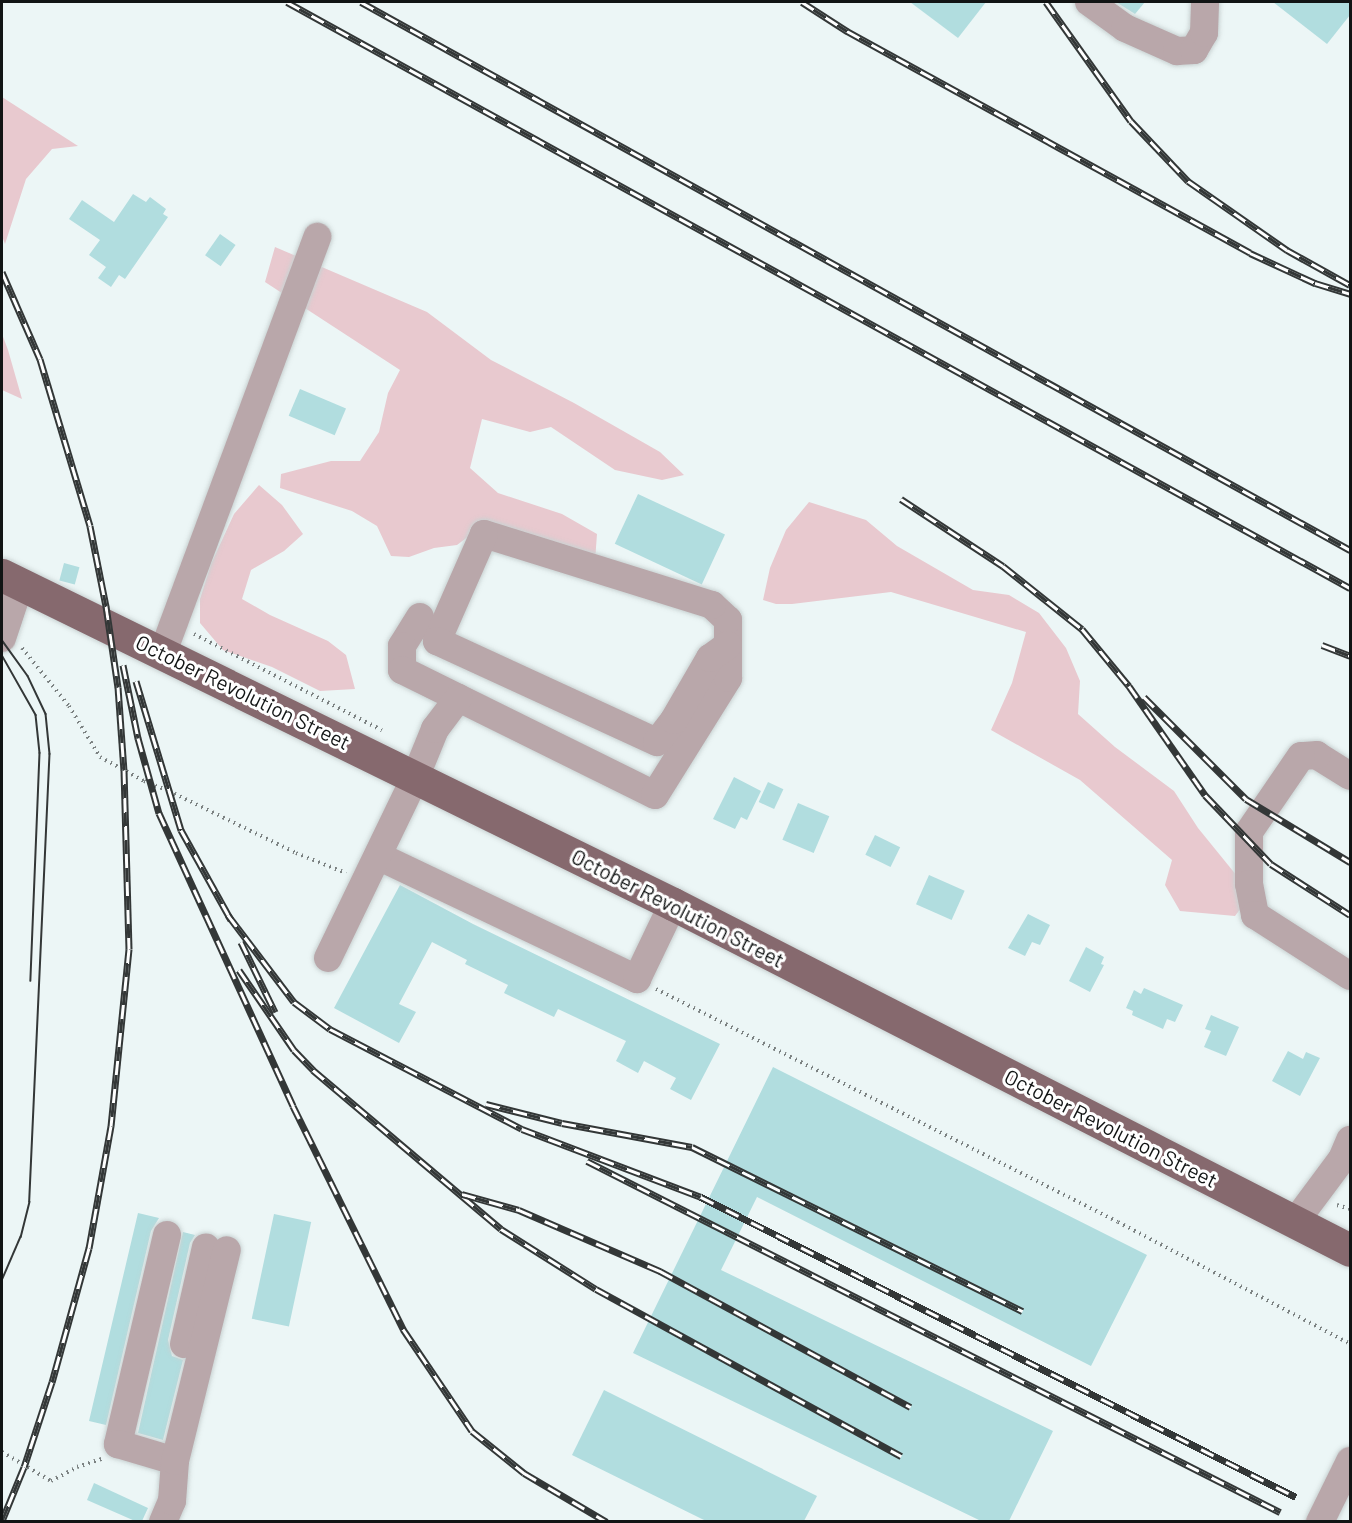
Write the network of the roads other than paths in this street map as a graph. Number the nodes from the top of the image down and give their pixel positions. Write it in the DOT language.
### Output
graph roads {
  1 [pos="1089,2"];
  2 [pos="1205,2"];
  3 [pos="317,237"];
  4 [pos="11,579"];
  5 [pos="420,617"];
  6 [pos="3,633"];
  7 [pos="728,645"];
  8 [pos="163,652"];
  9 [pos="458,698"];
  10 [pos="1350,776"];
  11 [pos="415,778"];
  12 [pos="378,856"];
  13 [pos="673,904"];
  14 [pos="328,958"];
  15 [pos="1350,976"];
  16 [pos="1350,1140"];
  17 [pos="1295,1222"];
  18 [pos="167,1235"];
  19 [pos="1350,1250"];
  20 [pos="182,1355"];
  21 [pos="169,1449"];
  22 [pos="1350,1461"];
  23 [pos="168,1511"];
  24 [pos="1320,1521"];
  1 -- 2 [label="street"];
  3 -- 8 [label="street"];
  4 -- 6 [label="street"];
  4 -- 8 [label="main road, October Revolution Street"];
  5 -- 9 [label="street"];
  7 -- 7 [label="street"];
  7 -- 9 [label="street"];
  8 -- 11 [label="main road, October Revolution Street"];
  9 -- 11 [label="street"];
  10 -- 15 [label="street"];
  11 -- 12 [label="street"];
  11 -- 13 [label="main road, October Revolution Street"];
  12 -- 13 [label="street"];
  12 -- 14 [label="street"];
  13 -- 17 [label="main road, October Revolution Street"];
  16 -- 17 [label="street"];
  17 -- 19 [label="main road, October Revolution Street"];
  18 -- 21 [label="street"];
  20 -- 21 [label="street"];
  20 -- 21 [label="street"];
  20 -- 23 [label="street"];
  21 -- 23 [label="street"];
  22 -- 24 [label="street"];
}
